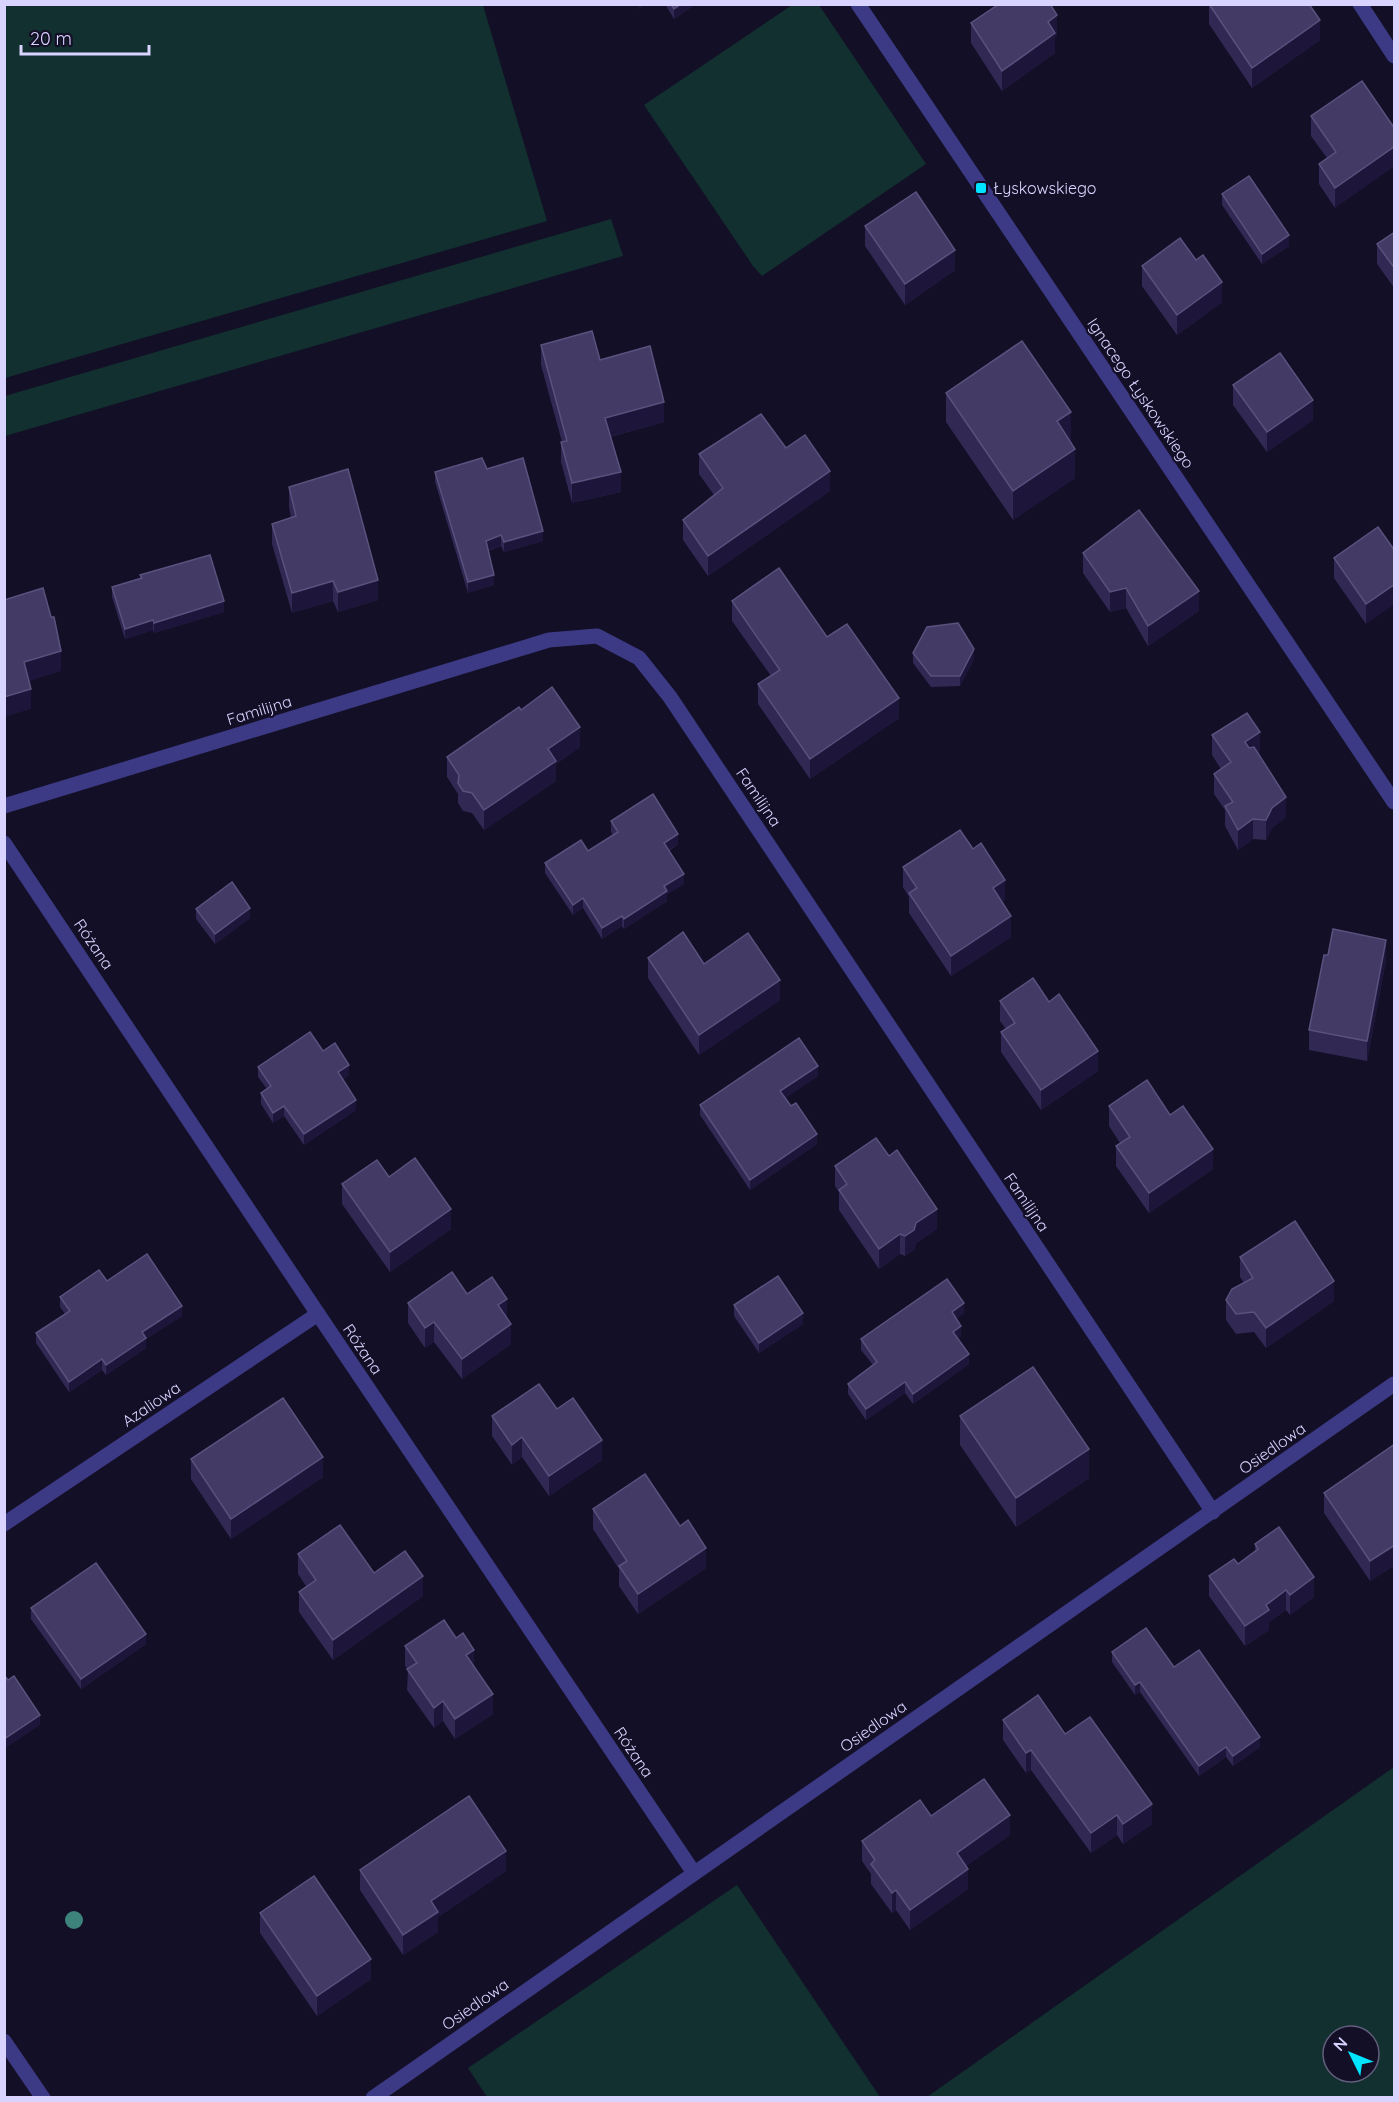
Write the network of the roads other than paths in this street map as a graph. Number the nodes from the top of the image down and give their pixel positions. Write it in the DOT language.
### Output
graph roads {
  1 [pos="858,4"];
  2 [pos="1360,4"];
  3 [pos="1395,56"];
  4 [pos="1395,802"];
  5 [pos="4,806"];
  6 [pos="4,843"];
  7 [pos="318,1314"];
  8 [pos="1395,1384"];
  9 [pos="1213,1512"];
  10 [pos="4,1524"];
  11 [pos="694,1873"];
  12 [pos="4,2041"];
  13 [pos="43,2097"];
  14 [pos="372,2097"];
  1 -- 4 [label="street, Ignacego Łyskowskiego"];
  2 -- 3 [label="street"];
  5 -- 9 [label="street, Familijna"];
  6 -- 7 [label="street, Różana"];
  7 -- 10 [label="street, Azaliowa"];
  7 -- 11 [label="street, Różana"];
  8 -- 9 [label="street, Osiedlowa"];
  9 -- 11 [label="street, Osiedlowa"];
  11 -- 14 [label="street, Osiedlowa"];
  12 -- 13 [label="street"];
}
